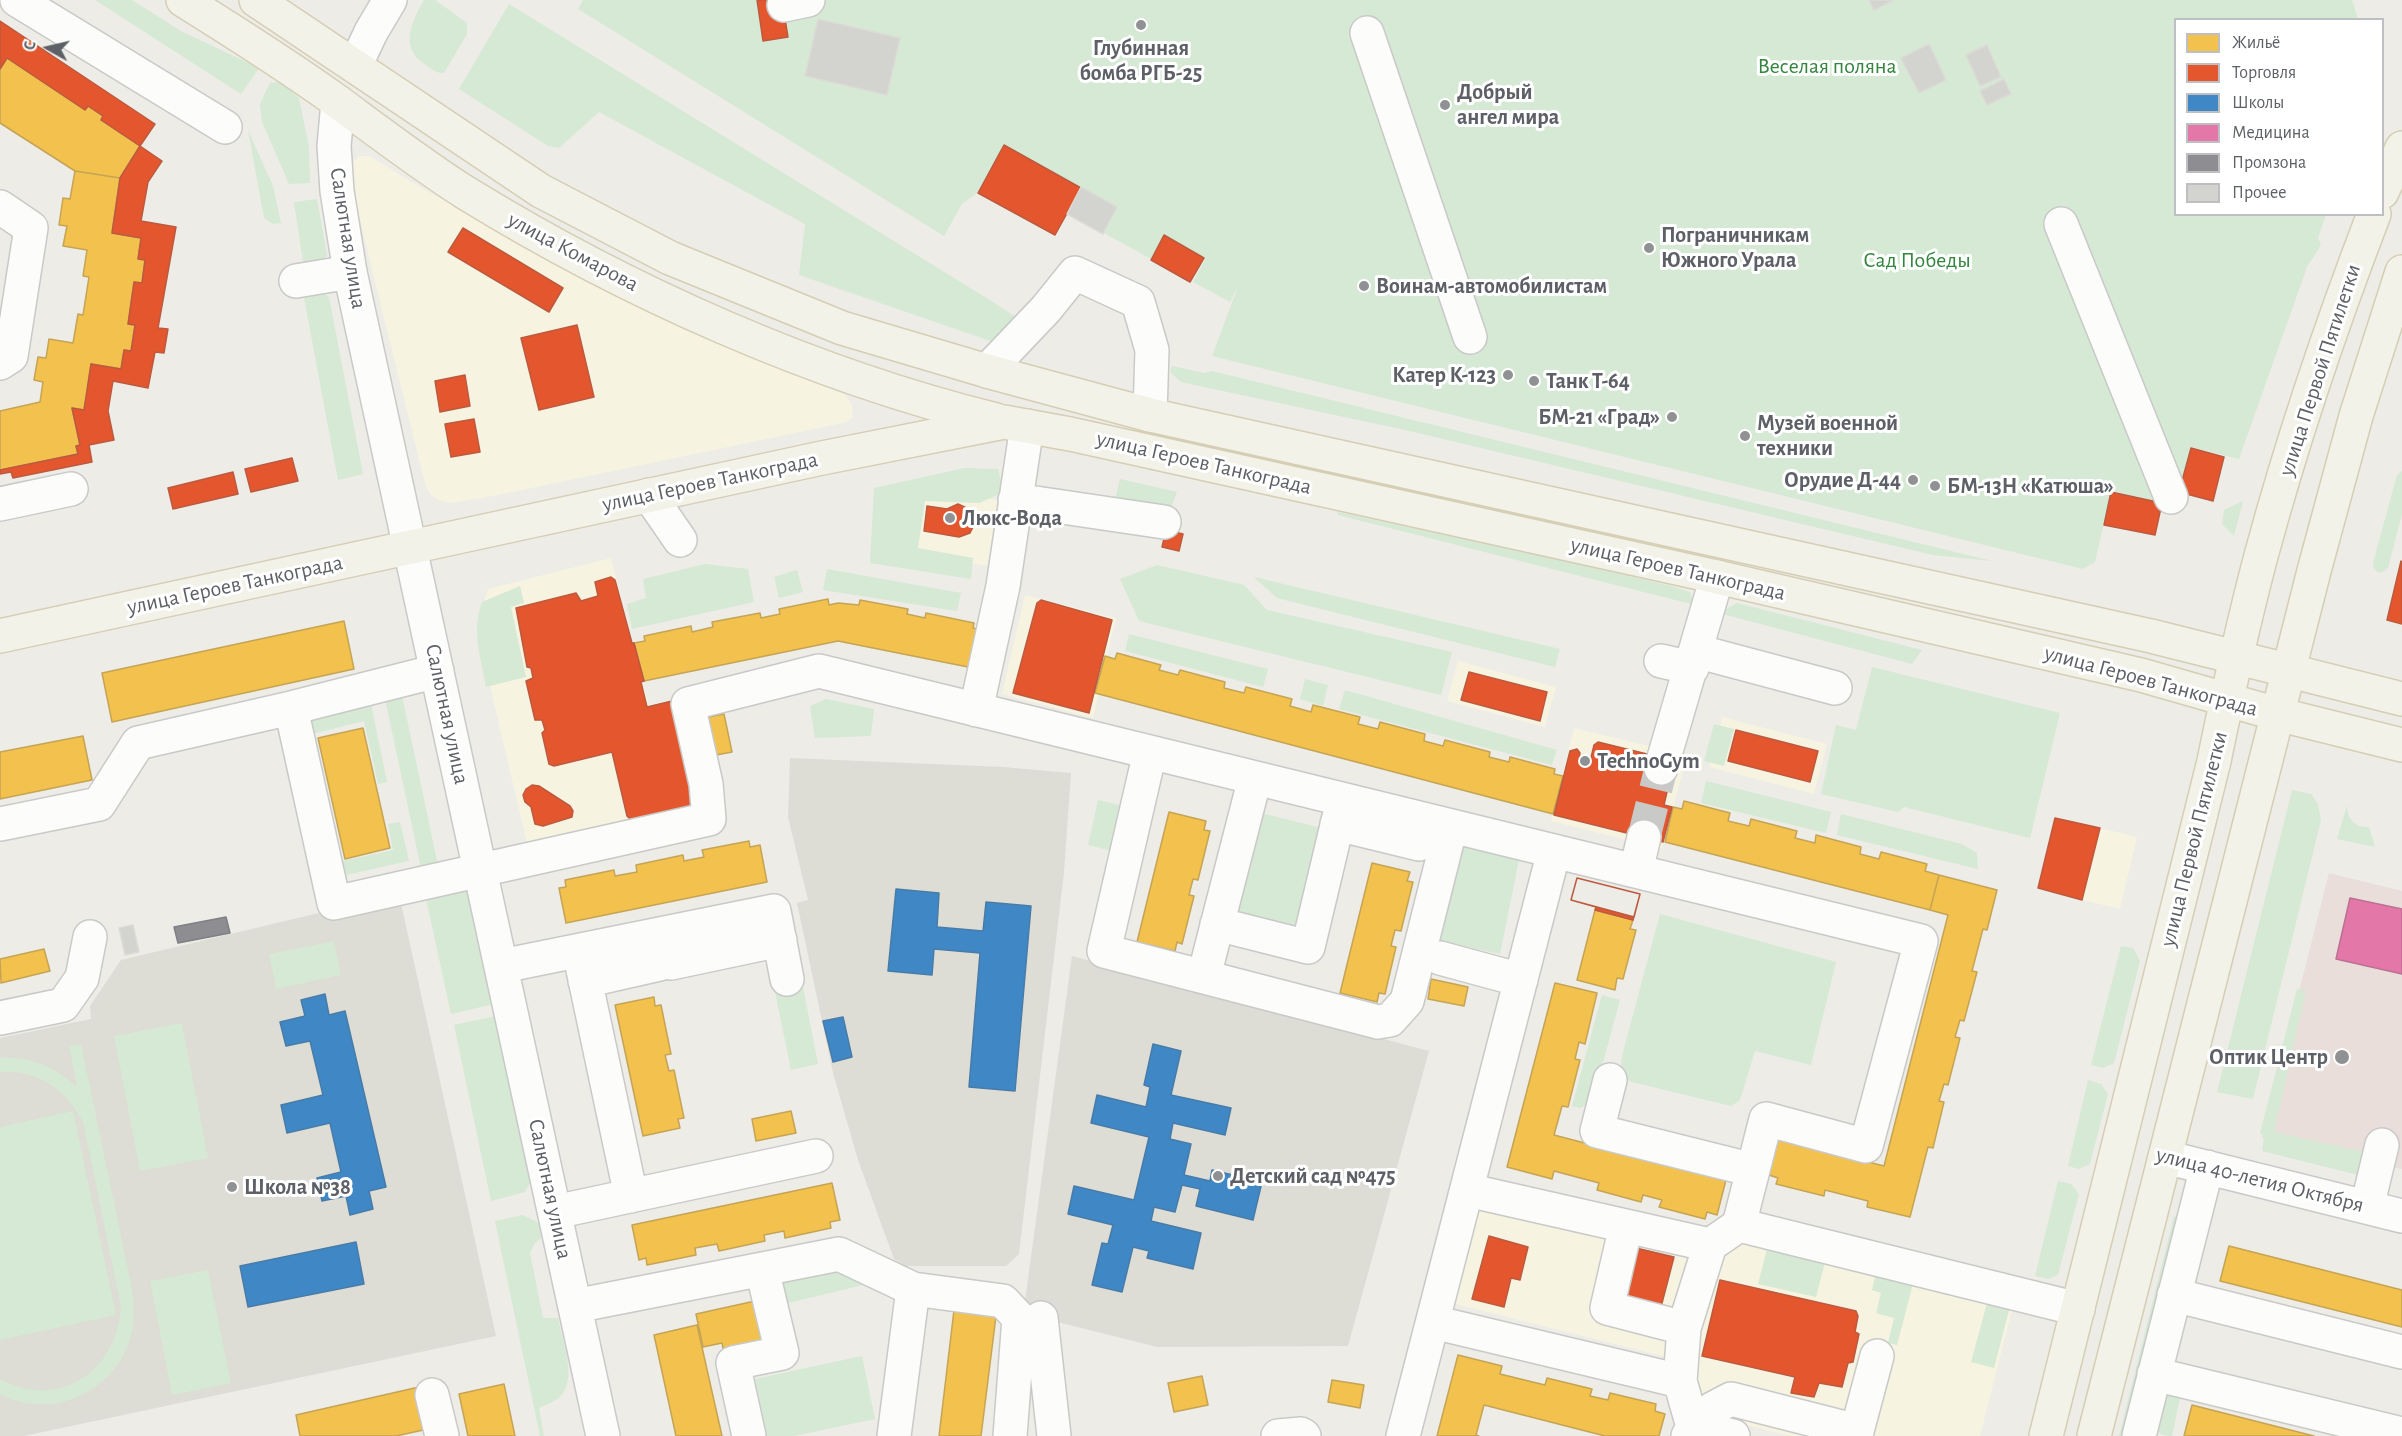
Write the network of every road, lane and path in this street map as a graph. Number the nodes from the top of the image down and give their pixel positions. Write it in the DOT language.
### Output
graph roads {
  1 [pos="17,0"];
  2 [pos="183,0"];
  3 [pos="256,0"];
  4 [pos="390,0"];
  5 [pos="1367,33"];
  6 [pos="355,66"];
  7 [pos="338,102"];
  8 [pos="225,127"];
  9 [pos="2402,148"];
  10 [pos="2384,188"];
  11 [pos="0,207"];
  12 [pos="2373,216"];
  13 [pos="2061,224"];
  14 [pos="350,272"];
  15 [pos="2402,272"];
  16 [pos="296,281"];
  17 [pos="2395,310"];
  18 [pos="1470,337"];
  19 [pos="0,363"];
  20 [pos="987,371"];
  21 [pos="1036,385"];
  22 [pos="1150,415"];
  23 [pos="1015,424"];
  24 [pos="71,489"];
  25 [pos="649,495"];
  26 [pos="2171,497"];
  27 [pos="1015,500"];
  28 [pos="0,504"];
  29 [pos="1164,522"];
  30 [pos="680,540"];
  31 [pos="411,547"];
  32 [pos="1717,577"];
  33 [pos="0,636"];
  34 [pos="2236,657"];
  35 [pos="1694,660"];
  36 [pos="1661,661"];
  37 [pos="2288,670"];
  38 [pos="437,671"];
  39 [pos="1835,688"];
  40 [pos="2402,699"];
  41 [pos="2227,700"];
  42 [pos="291,708"];
  43 [pos="976,710"];
  44 [pos="2277,714"];
  45 [pos="2402,745"];
  46 [pos="1150,752"];
  47 [pos="1661,768"];
  48 [pos="1255,778"];
  49 [pos="1340,812"];
  50 [pos="0,824"];
  51 [pos="1451,826"];
  52 [pos="1644,837"];
  53 [pos="1419,844"];
  54 [pos="1554,851"];
  55 [pos="480,870"];
  56 [pos="1636,871"];
  57 [pos="1216,924"];
  58 [pos="90,937"];
  59 [pos="780,940"];
  60 [pos="1440,958"];
  61 [pos="502,966"];
  62 [pos="582,966"];
  63 [pos="1204,976"];
  64 [pos="788,979"];
  65 [pos="1521,980"];
  66 [pos="0,1018"];
  67 [pos="1610,1080"];
  68 [pos="2119,1145"];
  69 [pos="2382,1145"];
  70 [pos="816,1156"];
  71 [pos="2165,1156"];
  72 [pos="2206,1167"];
  73 [pos="1752,1170"];
  74 [pos="1467,1190"];
  75 [pos="631,1196"];
  76 [pos="2367,1207"];
  77 [pos="555,1212"];
  78 [pos="2402,1216"];
  79 [pos="1626,1226"];
  80 [pos="1739,1226"];
  81 [pos="1710,1245"];
  82 [pos="762,1269"];
  83 [pos="912,1289"];
  84 [pos="2174,1295"];
  85 [pos="575,1306"];
  86 [pos="2078,1309"];
  87 [pos="1433,1322"];
  88 [pos="1035,1327"];
  89 [pos="1684,1328"];
  90 [pos="2402,1352"];
  91 [pos="1877,1356"];
  92 [pos="2154,1374"];
  93 [pos="1680,1381"];
  94 [pos="432,1395"];
  95 [pos="1691,1431"];
  96 [pos="2402,1434"];
  97 [pos="442,1436"];
  98 [pos="603,1436"];
  99 [pos="749,1436"];
  100 [pos="894,1436"];
  101 [pos="1010,1436"];
  102 [pos="1054,1436"];
  103 [pos="1278,1436"];
  104 [pos="1304,1436"];
  105 [pos="1403,1436"];
  106 [pos="1733,1436"];
  107 [pos="2046,1436"];
  108 [pos="2094,1436"];
  109 [pos="2139,1436"];
  1 -- 8 [label="street"];
  2 -- 7 [label="main road, улица Комарова"];
  3 -- 6 [label="main road, улица Комарова"];
  4 -- 6 [label="street, Салютная улица"];
  5 -- 18 [label="street"];
  6 -- 7 [label="main road, Салютная улица"];
  6 -- 20 [label="main road, улица Комарова"];
  7 -- 14 [label="street, Салютная улица"];
  7 -- 23 [label="main road, улица Комарова"];
  9 -- 10 [label="main road"];
  11 -- 19 [label="street"];
  12 -- 34 [label="main road, улица Первой Пятилетки"];
  13 -- 26 [label="street"];
  14 -- 16 [label="street"];
  14 -- 31 [label="street, Салютная улица"];
  15 -- 17 [label="main road, улица Первой Пятилетки"];
  17 -- 37 [label="main road, улица Первой Пятилетки"];
  20 -- 21 [label="main road, улица Комарова"];
  20 -- 22 [label="street"];
  21 -- 22 [label="main road, улица Героев Танкограда"];
  21 -- 23 [label="main road"];
  22 -- 34 [label="main road, улица Героев Танкограда"];
  23 -- 25 [label="main road, улица Героев Танкограда"];
  23 -- 27 [label="street"];
  23 -- 32 [label="main road, улица Героев Танкограда"];
  24 -- 28 [label="street"];
  25 -- 30 [label="street"];
  25 -- 31 [label="main road, улица Героев Танкограда"];
  27 -- 29 [label="street"];
  27 -- 43 [label="street"];
  31 -- 33 [label="main road, улица Героев Танкограда"];
  31 -- 38 [label="street, Салютная улица"];
  32 -- 35 [label="street"];
  32 -- 41 [label="main road, улица Героев Танкограда"];
  34 -- 37 [label="main road, улица Героев Танкограда"];
  34 -- 41 [label="main road, улица Первой Пятилетки"];
  35 -- 36 [label="street"];
  35 -- 39 [label="street"];
  35 -- 47 [label="street"];
  37 -- 40 [label="main road, улица Героев Танкограда"];
  37 -- 44 [label="main road, улица Первой Пятилетки"];
  38 -- 42 [label="street"];
  38 -- 55 [label="street, Салютная улица"];
  41 -- 44 [label="main road, улица Героев Танкограда"];
  41 -- 68 [label="main road, улица Первой Пятилетки"];
  42 -- 50 [label="street"];
  42 -- 55 [label="street"];
  43 -- 46 [label="street"];
  43 -- 55 [label="street"];
  44 -- 45 [label="main road, улица Героев Танкограда"];
  44 -- 71 [label="main road, улица Первой Пятилетки"];
  46 -- 48 [label="street"];
  46 -- 63 [label="street"];
  48 -- 49 [label="street"];
  48 -- 57 [label="street"];
  49 -- 51 [label="street"];
  49 -- 53 [label="street"];
  49 -- 57 [label="street"];
  51 -- 54 [label="street"];
  51 -- 63 [label="street"];
  52 -- 56 [label="street"];
  54 -- 56 [label="street"];
  54 -- 65 [label="street"];
  55 -- 61 [label="street, Салютная улица"];
  56 -- 73 [label="street"];
  57 -- 63 [label="street"];
  58 -- 66 [label="street"];
  59 -- 62 [label="street"];
  59 -- 62 [label="street"];
  59 -- 64 [label="street"];
  60 -- 65 [label="street"];
  61 -- 62 [label="street"];
  61 -- 77 [label="street, Салютная улица"];
  62 -- 75 [label="street"];
  65 -- 74 [label="street"];
  67 -- 73 [label="street"];
  68 -- 71 [label="main road, улица 40-летия Октября"];
  68 -- 86 [label="main road, улица Первой Пятилетки"];
  69 -- 76 [label="street"];
  70 -- 75 [label="street"];
  71 -- 72 [label="street, улица 40-летия Октября"];
  71 -- 108 [label="main road, улица Первой Пятилетки"];
  72 -- 76 [label="street, улица 40-летия Октября"];
  72 -- 84 [label="street"];
  73 -- 80 [label="street"];
  74 -- 79 [label="street"];
  74 -- 87 [label="street"];
  75 -- 77 [label="street"];
  76 -- 78 [label="street, улица 40-летия Октября"];
  77 -- 85 [label="street, Салютная улица"];
  79 -- 81 [label="street"];
  79 -- 89 [label="street"];
  80 -- 81 [label="street"];
  80 -- 86 [label="street"];
  81 -- 89 [label="street"];
  82 -- 83 [label="street"];
  82 -- 85 [label="street"];
  82 -- 99 [label="street"];
  83 -- 88 [label="street"];
  83 -- 100 [label="street"];
  84 -- 90 [label="street"];
  84 -- 92 [label="street"];
  85 -- 98 [label="street, Салютная улица"];
  86 -- 107 [label="main road, улица Первой Пятилетки"];
  87 -- 93 [label="street"];
  87 -- 105 [label="street"];
  88 -- 101 [label="street"];
  88 -- 102 [label="street"];
  89 -- 93 [label="street"];
  91 -- 95 [label="street"];
  92 -- 96 [label="street"];
  92 -- 109 [label="street"];
  93 -- 95 [label="street"];
  94 -- 97 [label="street"];
  95 -- 106 [label="street"];
  103 -- 104 [label="street"];
}
